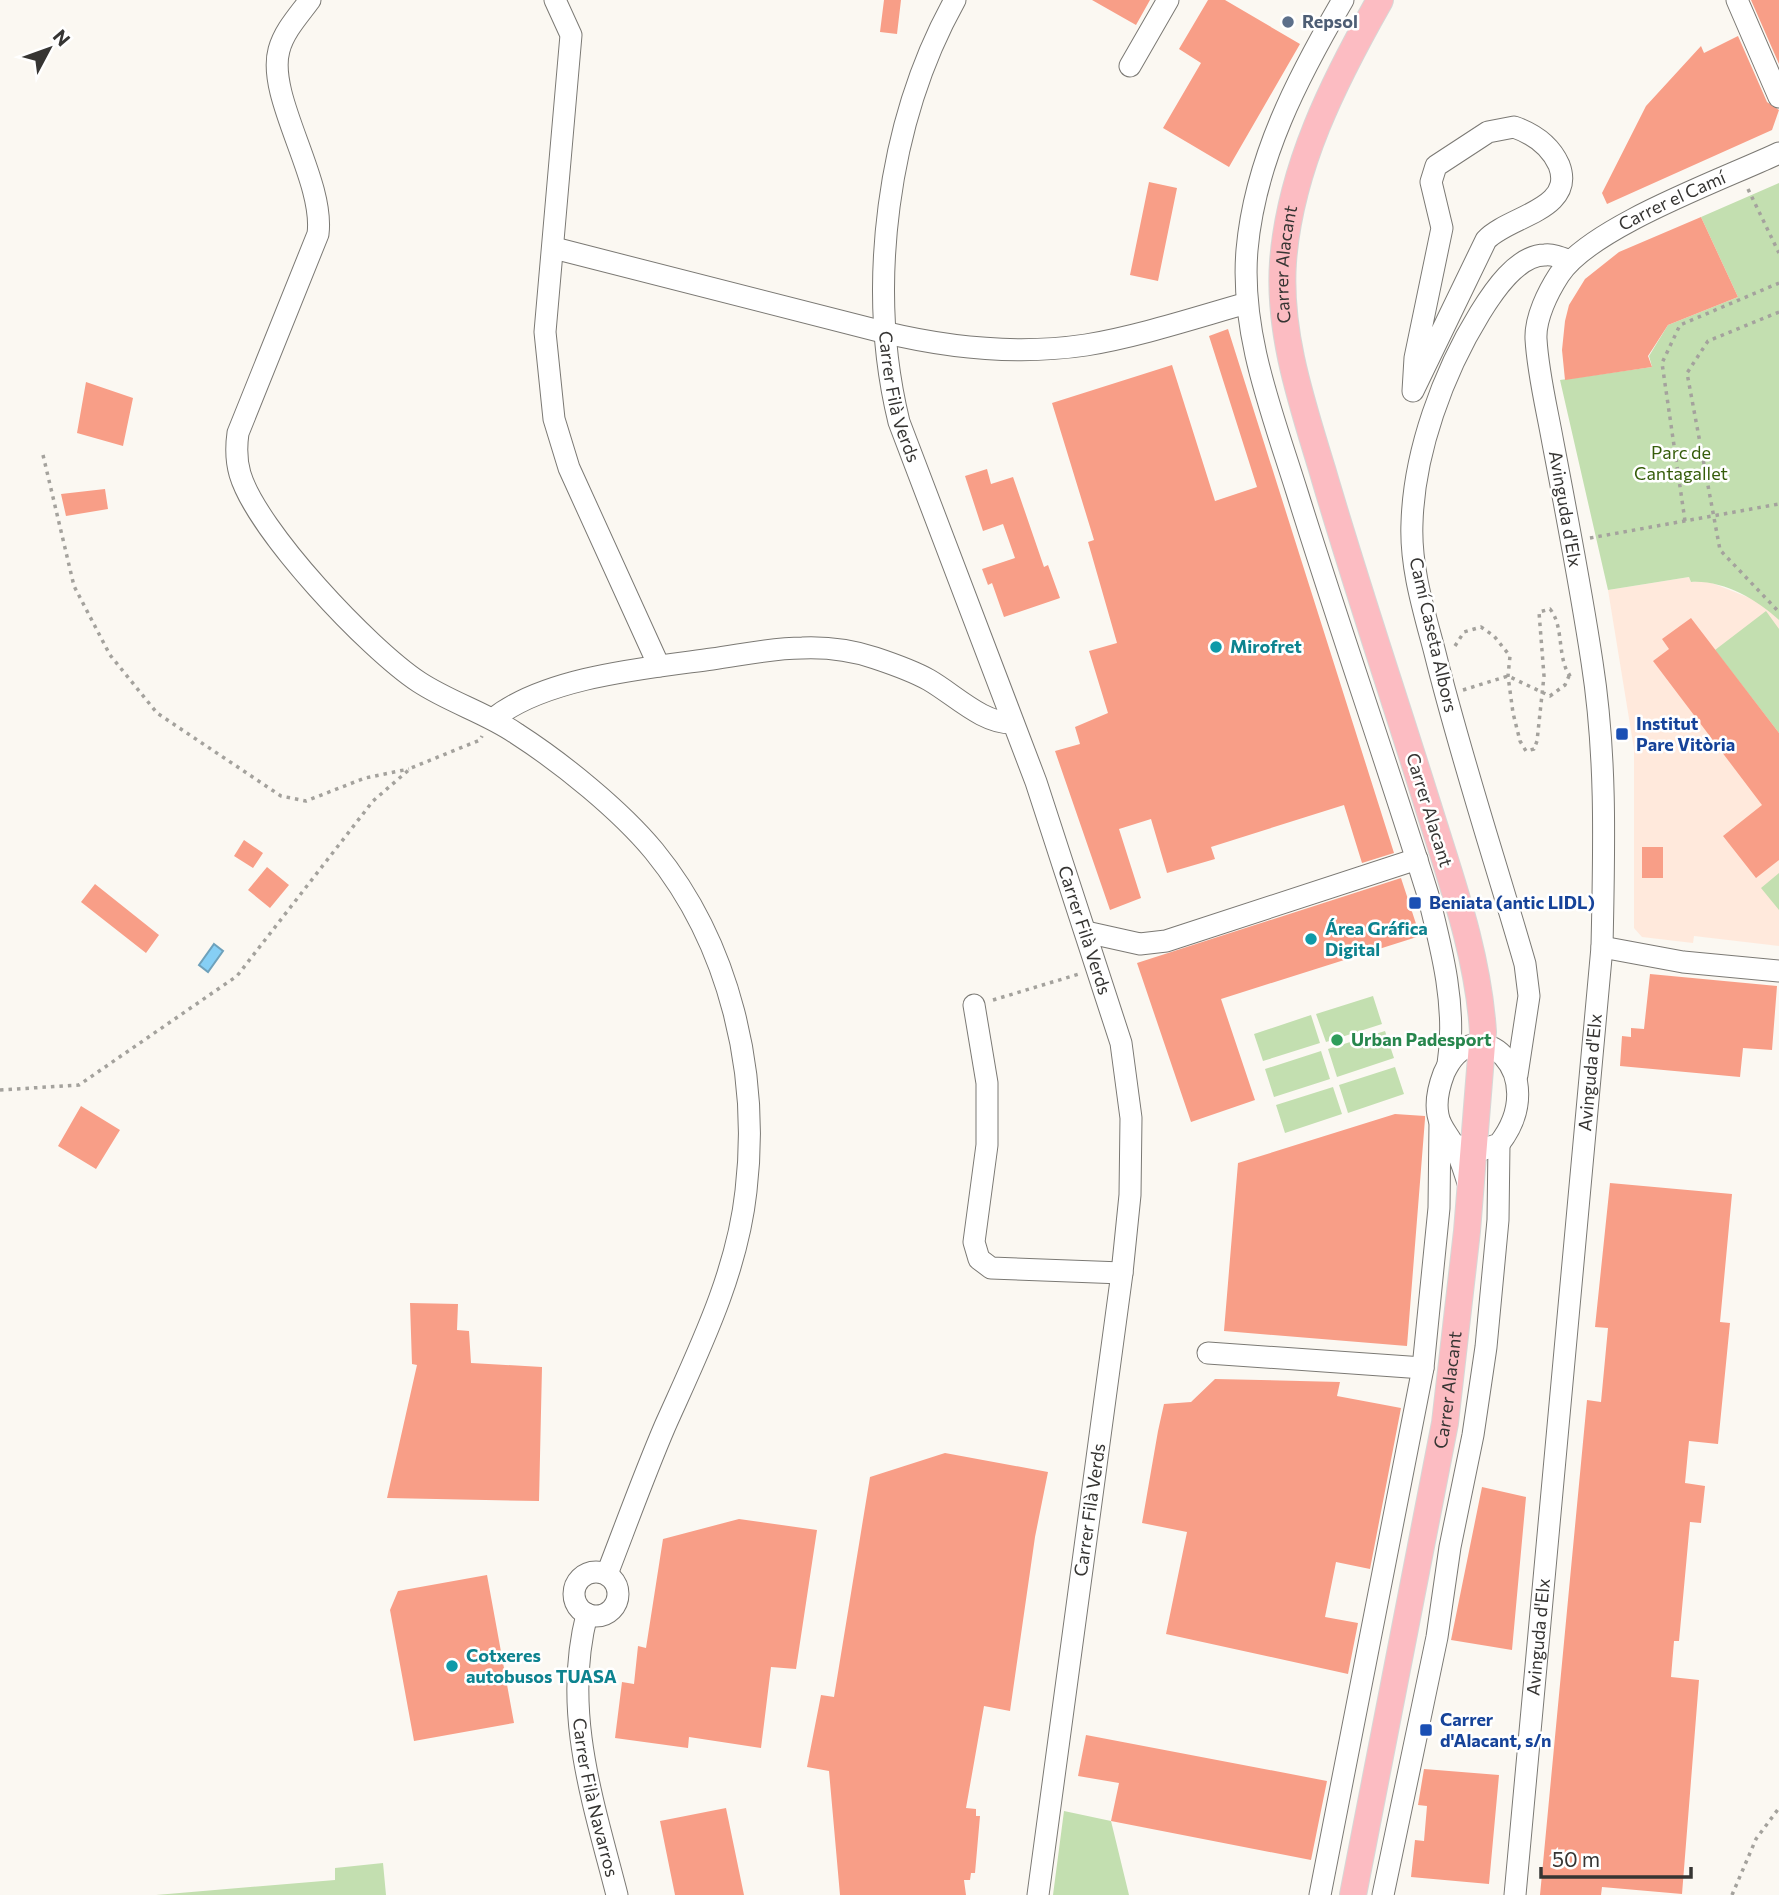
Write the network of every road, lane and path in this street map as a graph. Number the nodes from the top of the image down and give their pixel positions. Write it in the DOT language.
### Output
graph roads {
  1 [pos="310,0"];
  2 [pos="555,0"];
  3 [pos="956,0"];
  4 [pos="1168,0"];
  5 [pos="1343,0"];
  6 [pos="1380,0"];
  7 [pos="1737,0"];
  8 [pos="1130,66"];
  9 [pos="1779,97"];
  10 [pos="1779,153"];
  11 [pos="1739,172"];
  12 [pos="554,247"];
  13 [pos="1779,253"];
  14 [pos="1570,261"];
  15 [pos="1779,284"];
  16 [pos="1247,303"];
  17 [pos="1779,312"];
  18 [pos="883,332"];
  19 [pos="1413,391"];
  20 [pos="43,455"];
  21 [pos="1779,504"];
  22 [pos="1714,516"];
  23 [pos="1685,521"];
  24 [pos="1571,541"];
  25 [pos="1779,612"];
  26 [pos="1453,652"];
  27 [pos="1592,660"];
  28 [pos="659,666"];
  29 [pos="1569,675"];
  30 [pos="1508,676"];
  31 [pos="1456,684"];
  32 [pos="1542,691"];
  33 [pos="493,719"];
  34 [pos="1013,723"];
  35 [pos="411,768"];
  36 [pos="1417,859"];
  37 [pos="1086,932"];
  38 [pos="1602,947"];
  39 [pos="1779,971"];
  40 [pos="1072,976"];
  41 [pos="1481,1004"];
  42 [pos="974,1006"];
  43 [pos="1492,1048"];
  44 [pos="1452,1060"];
  45 [pos="1517,1075"];
  46 [pos="0,1090"];
  47 [pos="1440,1123"];
  48 [pos="1499,1144"];
  49 [pos="1464,1149"];
  50 [pos="1470,1189"];
  51 [pos="1122,1273"];
  52 [pos="1208,1353"];
  53 [pos="1423,1368"];
  54 [pos="607,1574"];
  55 [pos="587,1614"];
  56 [pos="1779,1808"];
  57 [pos="617,1895"];
  58 [pos="1038,1895"];
  59 [pos="1320,1895"];
  60 [pos="1353,1895"];
  61 [pos="1383,1895"];
  62 [pos="1515,1895"];
  63 [pos="1732,1895"];
  1 -- 33 [label="street"];
  2 -- 12 [label="street"];
  3 -- 18 [label="street, Carrer Filà Verds"];
  4 -- 8 [label="street"];
  5 -- 16 [label="street, Carrer Alacant"];
  6 -- 41 [label="main road, Carrer Alacant"];
  7 -- 9 [label="street"];
  10 -- 11 [label="street, Carrer el Camí"];
  11 -- 13 [label="path"];
  11 -- 14 [label="street, Carrer el Camí"];
  12 -- 18 [label="street"];
  12 -- 28 [label="street"];
  14 -- 24 [label="street, Avinguda d'Elx"];
  14 -- 45 [label="street, Camí Caseta Albors"];
  15 -- 23 [label="path"];
  16 -- 18 [label="street"];
  16 -- 36 [label="street, Carrer Alacant"];
  17 -- 22 [label="path"];
  18 -- 34 [label="street, Carrer Filà Verds"];
  19 -- 19 [label="street"];
  20 -- 35 [label="path"];
  21 -- 22 [label="path"];
  22 -- 23 [label="path"];
  22 -- 25 [label="path"];
  23 -- 24 [label="path"];
  24 -- 27 [label="street, Avinguda d'Elx"];
  26 -- 30 [label="path"];
  27 -- 29 [label="path"];
  27 -- 38 [label="street, Avinguda d'Elx"];
  28 -- 33 [label="street"];
  28 -- 34 [label="street"];
  29 -- 32 [label="path"];
  29 -- 32 [label="path"];
  30 -- 31 [label="path"];
  30 -- 32 [label="path"];
  30 -- 32 [label="path"];
  33 -- 35 [label="path"];
  33 -- 54 [label="street"];
  34 -- 37 [label="street, Carrer Filà Verds"];
  35 -- 46 [label="path"];
  36 -- 37 [label="street"];
  36 -- 44 [label="street, Carrer Alacant"];
  37 -- 51 [label="street, Carrer Filà Verds"];
  38 -- 39 [label="street"];
  38 -- 62 [label="street, Avinguda d'Elx"];
  40 -- 42 [label="path"];
  41 -- 43 [label="main road, Carrer Alacant"];
  41 -- 44 [label="street"];
  42 -- 51 [label="street"];
  43 -- 44 [label="street"];
  43 -- 45 [label="street"];
  43 -- 49 [label="main road, Carrer Alacant"];
  44 -- 47 [label="street, Carrer Alacant"];
  45 -- 48 [label="street, Camí Caseta Albors"];
  47 -- 49 [label="street"];
  47 -- 53 [label="street, Carrer Alacant"];
  48 -- 49 [label="street"];
  48 -- 50 [label="street"];
  48 -- 61 [label="street, Carrer Alacant"];
  49 -- 50 [label="main road, Carrer Alacant"];
  50 -- 60 [label="main road, Carrer Alacant"];
  51 -- 58 [label="street, Carrer Filà Verds"];
  52 -- 53 [label="street"];
  53 -- 59 [label="street, Carrer Alacant"];
  54 -- 55 [label="street"];
  54 -- 55 [label="street"];
  55 -- 57 [label="street, Carrer Filà Navarros"];
  56 -- 63 [label="path"];
}
